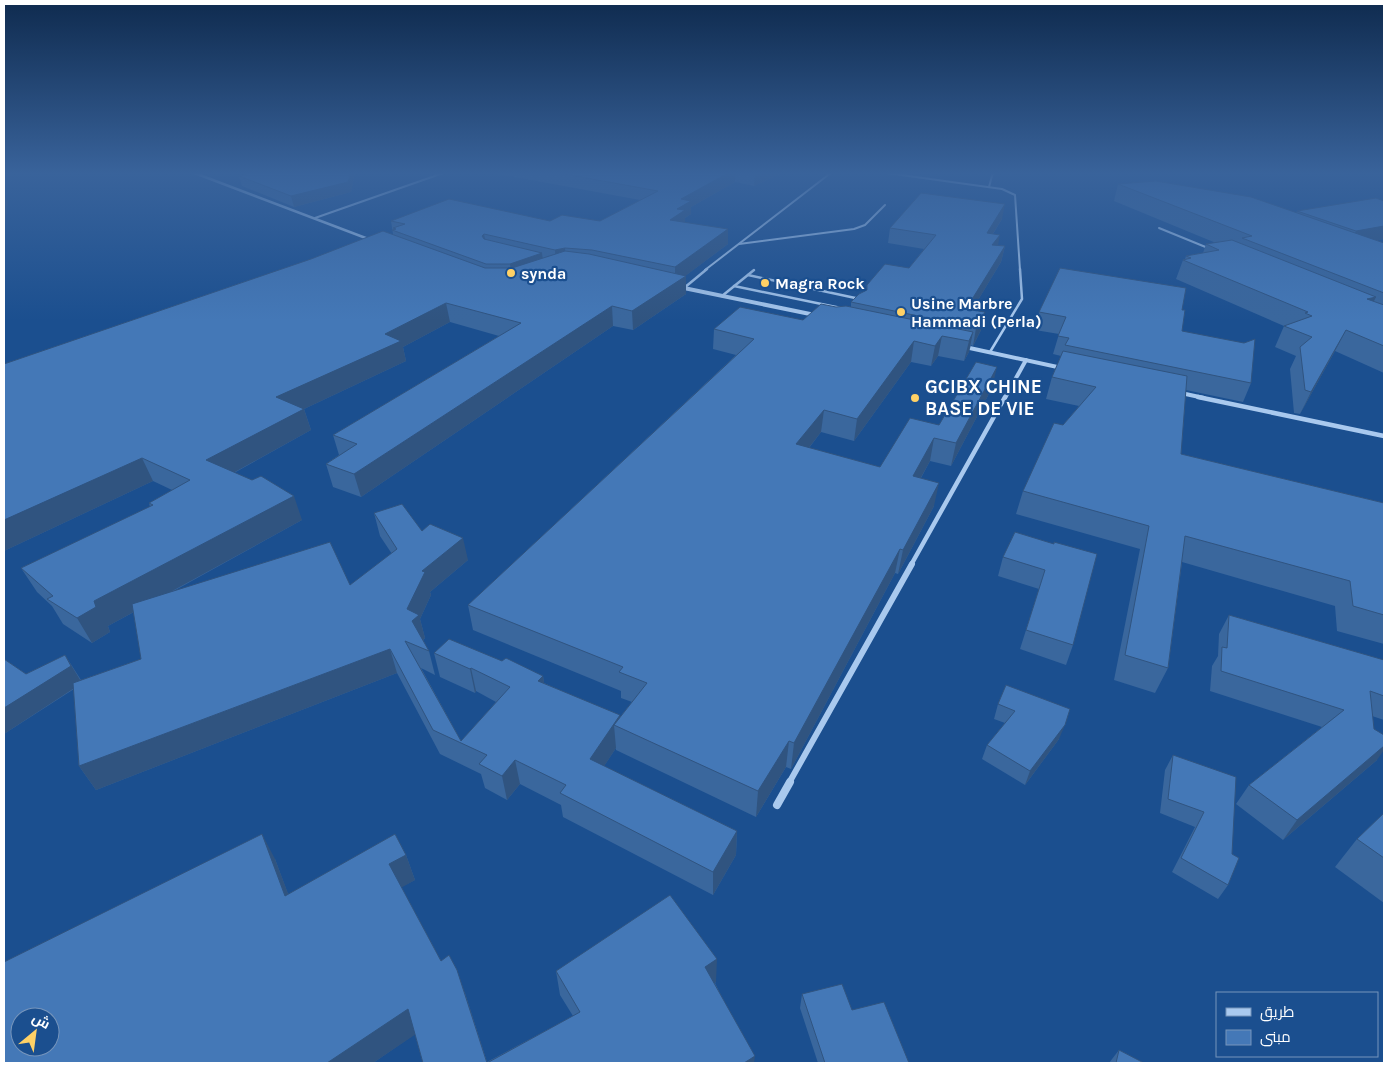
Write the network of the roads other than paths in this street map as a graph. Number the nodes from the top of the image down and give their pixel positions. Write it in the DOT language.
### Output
graph roads {
  1 [pos="325,222"];
  2 [pos="766,222"];
  3 [pos="868,222"];
  4 [pos="1017,222"];
  5 [pos="1159,228"];
  6 [pos="378,242"];
  7 [pos="737,244"];
  8 [pos="1213,250"];
  9 [pos="754,270"];
  10 [pos="748,275"];
  11 [pos="674,286"];
  12 [pos="734,286"];
  13 [pos="684,288"];
  14 [pos="722,296"];
  15 [pos="863,302"];
  16 [pos="845,309"];
  17 [pos="818,316"];
  18 [pos="962,346"];
  19 [pos="990,352"];
  20 [pos="1026,360"];
  21 [pos="1065,368"];
  22 [pos="1171,391"];
  23 [pos="1384,436"];
  24 [pos="777,805"];
  1 -- 6 [label="street"];
  2 -- 7 [label="lane"];
  3 -- 7 [label="lane"];
  4 -- 19 [label="lane"];
  5 -- 8 [label="lane"];
  7 -- 13 [label="lane"];
  9 -- 10 [label="lane"];
  10 -- 12 [label="lane"];
  10 -- 15 [label="lane"];
  11 -- 13 [label="street"];
  12 -- 14 [label="lane"];
  12 -- 16 [label="lane"];
  13 -- 14 [label="street"];
  14 -- 17 [label="street"];
  18 -- 19 [label="street"];
  19 -- 20 [label="street"];
  20 -- 21 [label="street"];
  20 -- 24 [label="street"];
  22 -- 23 [label="street"];
}
